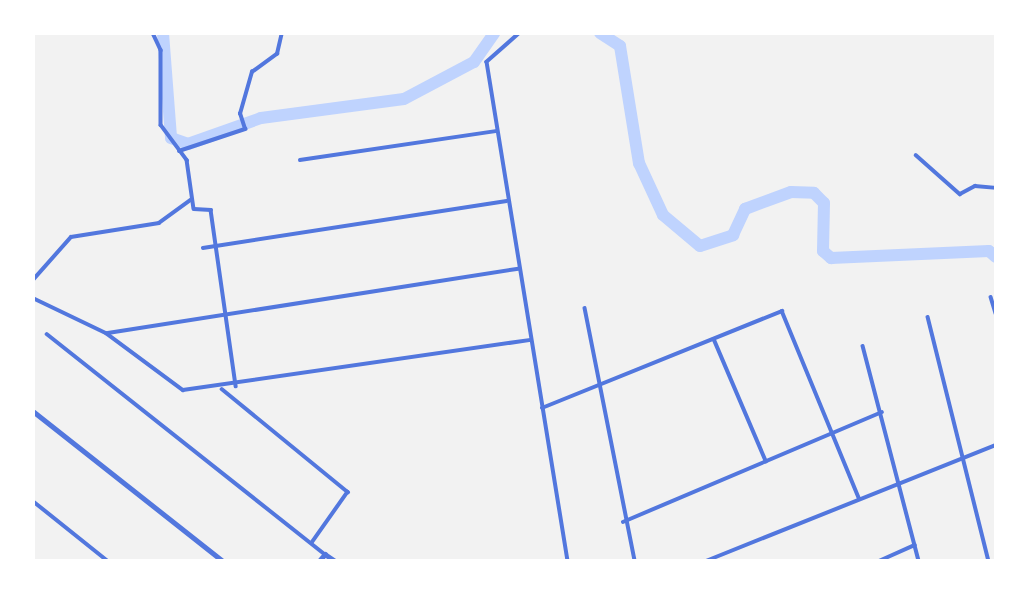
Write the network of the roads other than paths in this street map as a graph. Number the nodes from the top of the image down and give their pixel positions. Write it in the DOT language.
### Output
graph roads {
  1 [pos="153,33"];
  2 [pos="282,33"];
  3 [pos="520,33"];
  4 [pos="497,131"];
  5 [pos="179,151"];
  6 [pos="916,155"];
  7 [pos="300,160"];
  8 [pos="996,188"];
  9 [pos="191,200"];
  10 [pos="506,201"];
  11 [pos="217,246"];
  12 [pos="203,248"];
  13 [pos="518,269"];
  14 [pos="33,280"];
  15 [pos="991,297"];
  16 [pos="33,298"];
  17 [pos="585,307"];
  18 [pos="996,313"];
  19 [pos="228,314"];
  20 [pos="928,317"];
  21 [pos="107,333"];
  22 [pos="47,334"];
  23 [pos="714,339"];
  24 [pos="530,340"];
  25 [pos="863,346"];
  26 [pos="236,386"];
  27 [pos="599,387"];
  28 [pos="222,389"];
  29 [pos="542,408"];
  30 [pos="33,411"];
  31 [pos="882,412"];
  32 [pos="831,433"];
  33 [pos="996,445"];
  34 [pos="963,456"];
  35 [pos="766,461"];
  36 [pos="899,481"];
  37 [pos="859,498"];
  38 [pos="33,501"];
  39 [pos="623,522"];
  40 [pos="312,543"];
  41 [pos="915,545"];
  42 [pos="325,554"];
  43 [pos="108,561"];
  44 [pos="223,561"];
  45 [pos="319,561"];
  46 [pos="335,561"];
  47 [pos="568,561"];
  48 [pos="635,561"];
  49 [pos="706,561"];
  50 [pos="879,561"];
  51 [pos="919,561"];
  52 [pos="989,561"];
  1 -- 5 [label="street"];
  2 -- 5 [label="street"];
  3 -- 4 [label="street"];
  4 -- 7 [label="street"];
  4 -- 10 [label="street"];
  5 -- 9 [label="street"];
  6 -- 8 [label="street"];
  9 -- 11 [label="street"];
  9 -- 14 [label="street"];
  10 -- 11 [label="street"];
  10 -- 13 [label="street"];
  11 -- 12 [label="street"];
  11 -- 19 [label="street"];
  13 -- 19 [label="street"];
  13 -- 24 [label="street"];
  15 -- 18 [label="street"];
  16 -- 21 [label="street"];
  17 -- 27 [label="street"];
  19 -- 21 [label="street"];
  19 -- 26 [label="street"];
  20 -- 34 [label="street"];
  21 -- 28 [label="street"];
  22 -- 40 [label="street"];
  23 -- 27 [label="street"];
  23 -- 32 [label="street"];
  23 -- 35 [label="street"];
  24 -- 26 [label="street"];
  24 -- 29 [label="street"];
  25 -- 31 [label="street"];
  26 -- 28 [label="street"];
  27 -- 29 [label="street"];
  27 -- 39 [label="street"];
  28 -- 40 [label="street"];
  29 -- 47 [label="street"];
  30 -- 44 [label="street"];
  31 -- 32 [label="street"];
  31 -- 36 [label="street"];
  32 -- 35 [label="street"];
  32 -- 37 [label="street"];
  33 -- 34 [label="street"];
  34 -- 36 [label="street"];
  34 -- 52 [label="street"];
  35 -- 39 [label="street"];
  36 -- 37 [label="street"];
  36 -- 41 [label="street"];
  37 -- 49 [label="street"];
  38 -- 43 [label="street"];
  39 -- 48 [label="street"];
  40 -- 42 [label="street"];
  41 -- 50 [label="street"];
  41 -- 51 [label="street"];
  42 -- 45 [label="street"];
  42 -- 46 [label="street"];
}
